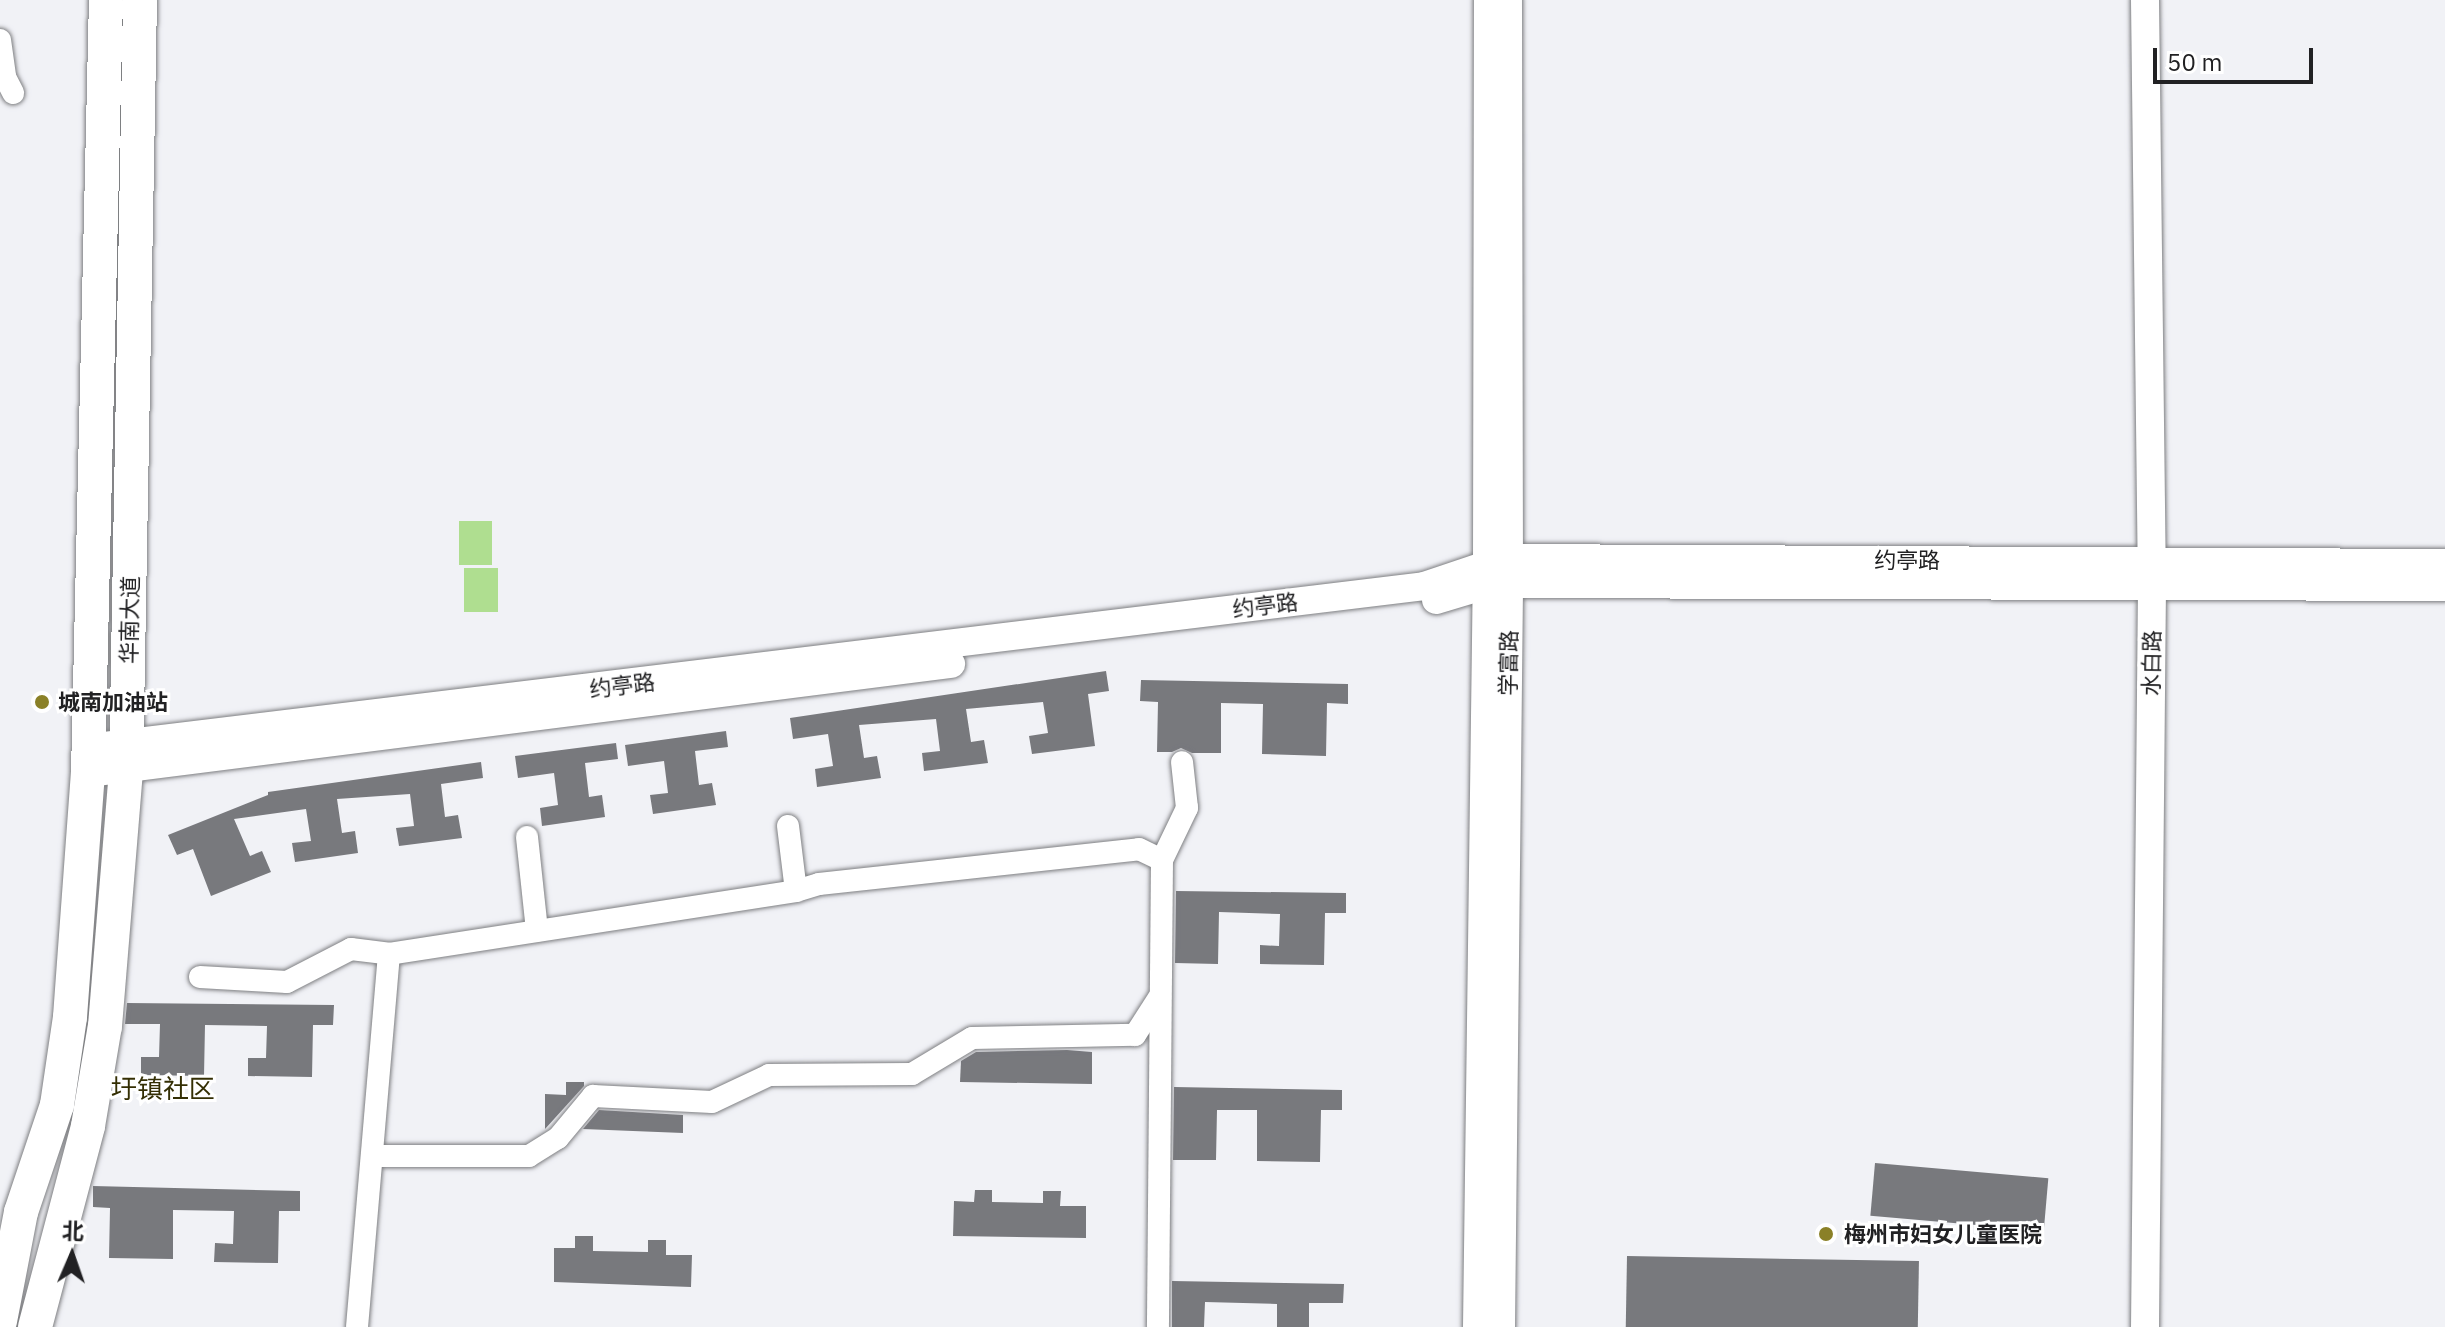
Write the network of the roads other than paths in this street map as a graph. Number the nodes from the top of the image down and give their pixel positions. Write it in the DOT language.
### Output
graph roads {
  1 [pos="106,0"];
  2 [pos="140,0"];
  3 [pos="1488,0"];
  4 [pos="1508,0"];
  5 [pos="2145,0"];
  6 [pos="0,40"];
  7 [pos="13,93"];
  8 [pos="2445,563"];
  9 [pos="1497,572"];
  10 [pos="2152,574"];
  11 [pos="2445,587"];
  12 [pos="126,758"];
  13 [pos="88,760"];
  14 [pos="1182,762"];
  15 [pos="788,826"];
  16 [pos="527,837"];
  17 [pos="1162,860"];
  18 [pos="796,891"];
  19 [pos="537,930"];
  20 [pos="389,954"];
  21 [pos="200,977"];
  22 [pos="1160,995"];
  23 [pos="374,1156"];
  24 [pos="21,1212"];
  25 [pos="66,1214"];
  26 [pos="0,1257"];
  27 [pos="0,1321"];
  28 [pos="35,1327"];
  29 [pos="55,1327"];
  30 [pos="357,1327"];
  31 [pos="1158,1327"];
  32 [pos="1477,1327"];
  33 [pos="1501,1327"];
  34 [pos="2145,1327"];
  1 -- 13 [label="main road, 华南大道"];
  2 -- 12 [label="main road, 华南大道"];
  3 -- 9 [label="street, 学富路"];
  4 -- 9 [label="street, 学富路"];
  5 -- 10 [label="street, 水白路"];
  6 -- 7 [label="street"];
  8 -- 10 [label="street, 约亭路"];
  9 -- 10 [label="street, 约亭路"];
  9 -- 12 [label="street, 约亭路"];
  9 -- 32 [label="street, 学富路"];
  9 -- 33 [label="street, 学富路"];
  10 -- 11 [label="street, 约亭路"];
  10 -- 34 [label="street, 水白路"];
  12 -- 13 [label="street, 约亭路"];
  12 -- 25 [label="main road, 华南大道"];
  13 -- 24 [label="main road, 华南大道"];
  14 -- 17 [label="street"];
  15 -- 18 [label="street"];
  16 -- 19 [label="street"];
  17 -- 18 [label="street"];
  17 -- 22 [label="street"];
  18 -- 19 [label="street"];
  19 -- 20 [label="street"];
  20 -- 21 [label="street"];
  20 -- 23 [label="street"];
  22 -- 23 [label="street"];
  22 -- 31 [label="street"];
  23 -- 30 [label="street"];
  24 -- 26 [label="main road"];
  24 -- 27 [label="main road, 华南大道"];
  25 -- 28 [label="main road, 华南大道"];
  25 -- 29 [label="main road"];
}
